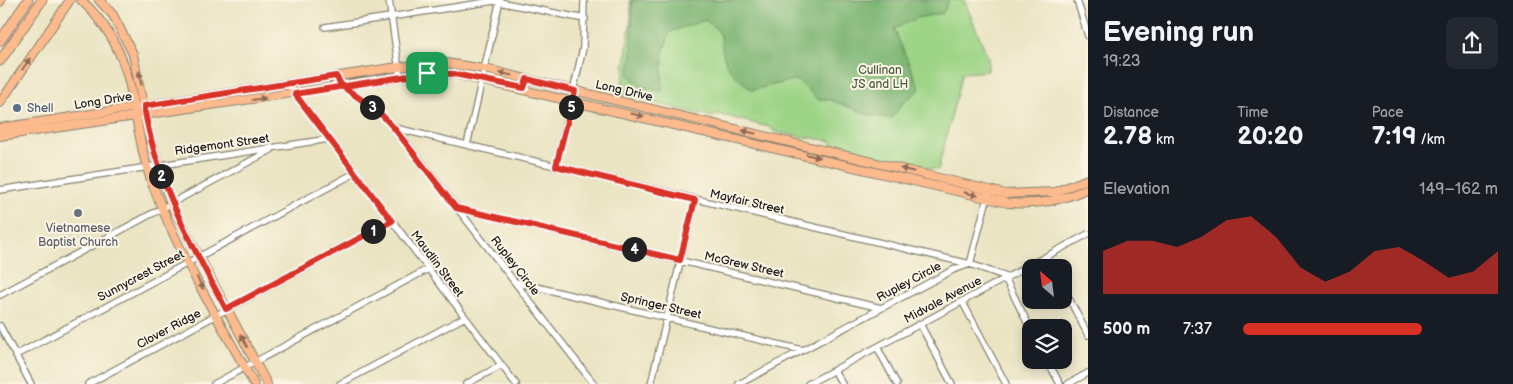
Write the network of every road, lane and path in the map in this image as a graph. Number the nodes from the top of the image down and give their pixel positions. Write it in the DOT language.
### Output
graph roads {
  1 [pos="28,0"];
  2 [pos="42,0"];
  3 [pos="70,0"];
  4 [pos="81,0"];
  5 [pos="99,0"];
  6 [pos="389,0"];
  7 [pos="584,0"];
  8 [pos="1077,0"];
  9 [pos="500,1"];
  10 [pos="391,16"];
  11 [pos="585,19"];
  12 [pos="325,26"];
  13 [pos="1088,36"];
  14 [pos="126,38"];
  15 [pos="0,41"];
  16 [pos="114,41"];
  17 [pos="0,61"];
  18 [pos="398,67"];
  19 [pos="485,68"];
  20 [pos="336,76"];
  21 [pos="400,77"];
  22 [pos="483,79"];
  23 [pos="527,79"];
  24 [pos="288,84"];
  25 [pos="342,86"];
  26 [pos="524,88"];
  27 [pos="242,91"];
  28 [pos="575,91"];
  29 [pos="295,94"];
  30 [pos="193,98"];
  31 [pos="573,100"];
  32 [pos="243,101"];
  33 [pos="621,102"];
  34 [pos="0,103"];
  35 [pos="144,106"];
  36 [pos="135,107"];
  37 [pos="194,108"];
  38 [pos="619,111"];
  39 [pos="673,114"];
  40 [pos="86,115"];
  41 [pos="146,115"];
  42 [pos="137,116"];
  43 [pos="670,122"];
  44 [pos="28,123"];
  45 [pos="87,124"];
  46 [pos="1,127"];
  47 [pos="730,127"];
  48 [pos="394,128"];
  49 [pos="30,133"];
  50 [pos="0,136"];
  51 [pos="728,136"];
  52 [pos="329,138"];
  53 [pos="782,140"];
  54 [pos="467,146"];
  55 [pos="276,147"];
  56 [pos="780,148"];
  57 [pos="837,152"];
  58 [pos="836,162"];
  59 [pos="157,164"];
  60 [pos="887,165"];
  61 [pos="556,166"];
  62 [pos="147,167"];
  63 [pos="355,173"];
  64 [pos="885,174"];
  65 [pos="1088,178"];
  66 [pos="935,182"];
  67 [pos="1088,188"];
  68 [pos="0,190"];
  69 [pos="988,194"];
  70 [pos="1045,194"];
  71 [pos="695,200"];
  72 [pos="1047,202"];
  73 [pos="171,204"];
  74 [pos="456,208"];
  75 [pos="162,209"];
  76 [pos="392,221"];
  77 [pos="1088,234"];
  78 [pos="1046,256"];
  79 [pos="198,257"];
  80 [pos="1048,259"];
  81 [pos="680,260"];
  82 [pos="188,262"];
  83 [pos="970,264"];
  84 [pos="428,269"];
  85 [pos="1006,278"];
  86 [pos="515,282"];
  87 [pos="0,295"];
  88 [pos="962,301"];
  89 [pos="1072,304"];
  90 [pos="881,308"];
  91 [pos="226,309"];
  92 [pos="216,315"];
  93 [pos="465,317"];
  94 [pos="667,318"];
  95 [pos="1026,319"];
  96 [pos="920,324"];
  97 [pos="0,326"];
  98 [pos="1088,335"];
  99 [pos="877,347"];
  100 [pos="802,350"];
  101 [pos="16,355"];
  102 [pos="255,362"];
  103 [pos="502,365"];
  104 [pos="245,368"];
  105 [pos="1052,369"];
  106 [pos="834,370"];
  107 [pos="1088,373"];
  108 [pos="31,384"];
  109 [pos="88,384"];
  110 [pos="214,384"];
  111 [pos="254,384"];
  112 [pos="267,384"];
  113 [pos="340,384"];
  114 [pos="466,384"];
  115 [pos="516,384"];
  116 [pos="594,384"];
  117 [pos="651,384"];
  118 [pos="739,384"];
  119 [pos="808,384"];
  120 [pos="842,384"];
  121 [pos="897,384"];
  122 [pos="952,384"];
  123 [pos="1006,384"];
  124 [pos="1060,384"];
  125 [pos="1068,384"];
  1 -- 15 [label="highway"];
  2 -- 17 [label="highway"];
  34 -- 3 [label="main road, one-way"];
  4 -- 16 [label="main road"];
  5 -- 14 [label="main road"];
  6 -- 10 [label="street"];
  7 -- 11 [label="street"];
  8 -- 13 [label="street"];
  9 -- 10 [label="street"];
  9 -- 11 [label="street"];
  9 -- 19 [label="street"];
  10 -- 12 [label="street"];
  10 -- 18 [label="street"];
  11 -- 28 [label="street"];
  14 -- 16 [label="main road"];
  35 -- 14 [label="main road, one-way"];
  16 -- 36 [label="main road"];
  18 -- 19 [label="main road, Long Drive"];
  18 -- 20 [label="main road, Long Drive"];
  18 -- 21 [label="street"];
  19 -- 22 [label="street"];
  23 -- 19 [label="main road, Long Drive, one-way"];
  20 -- 24 [label="main road, Long Drive"];
  20 -- 25 [label="street, Rupley Circle"];
  21 -- 22 [label="main road, Long Drive"];
  21 -- 25 [label="main road, Long Drive"];
  22 -- 26 [label="main road, Long Drive"];
  22 -- 54 [label="street"];
  23 -- 26 [label="main road"];
  23 -- 28 [label="main road, Long Drive"];
  24 -- 27 [label="main road, Long Drive"];
  24 -- 29 [label="street, Maudlin Street"];
  25 -- 29 [label="main road, Long Drive"];
  25 -- 48 [label="street, Rupley Circle"];
  26 -- 31 [label="main road, Long Drive"];
  27 -- 30 [label="main road, Long Drive"];
  27 -- 32 [label="main road"];
  28 -- 31 [label="street"];
  28 -- 33 [label="main road, Long Drive"];
  32 -- 29 [label="main road, Long Drive, one-way"];
  29 -- 52 [label="street, Maudlin Street"];
  30 -- 35 [label="main road, Long Drive"];
  30 -- 37 [label="main road"];
  31 -- 38 [label="main road, Long Drive"];
  31 -- 61 [label="street"];
  32 -- 37 [label="main road, Long Drive"];
  33 -- 38 [label="main road"];
  33 -- 39 [label="main road, Long Drive"];
  35 -- 36 [label="main road, Long Drive"];
  35 -- 41 [label="main road"];
  36 -- 40 [label="main road, Long Drive"];
  36 -- 42 [label="main road"];
  37 -- 41 [label="main road, Long Drive"];
  38 -- 43 [label="main road, Long Drive, one-way"];
  39 -- 43 [label="main road"];
  39 -- 47 [label="main road, Long Drive"];
  40 -- 44 [label="main road, Long Drive"];
  40 -- 45 [label="main road"];
  41 -- 42 [label="main road, Long Drive"];
  41 -- 59 [label="main road"];
  42 -- 45 [label="main road, Long Drive"];
  42 -- 62 [label="main road"];
  43 -- 51 [label="main road, Long Drive"];
  44 -- 46 [label="main road, Long Drive"];
  44 -- 49 [label="main road"];
  45 -- 49 [label="main road, Long Drive"];
  47 -- 51 [label="main road"];
  53 -- 47 [label="main road, Long Drive, one-way"];
  48 -- 54 [label="street, Mayfair Street"];
  48 -- 74 [label="street, Rupley Circle"];
  49 -- 50 [label="main road, Long Drive"];
  51 -- 56 [label="main road, Long Drive"];
  52 -- 55 [label="street, Ridgemont Street"];
  52 -- 63 [label="street, Maudlin Street"];
  53 -- 56 [label="main road"];
  53 -- 57 [label="main road, Long Drive"];
  54 -- 61 [label="street, Mayfair Street"];
  55 -- 59 [label="street, Ridgemont Street"];
  55 -- 73 [label="street"];
  56 -- 58 [label="main road, Long Drive, one-way"];
  57 -- 58 [label="main road"];
  57 -- 60 [label="main road, Long Drive"];
  58 -- 64 [label="main road, Long Drive"];
  59 -- 62 [label="street, Ridgemont Street"];
  59 -- 73 [label="main road"];
  60 -- 64 [label="main road"];
  66 -- 60 [label="main road, Long Drive, one-way"];
  61 -- 71 [label="street, Mayfair Street"];
  62 -- 68 [label="street, Ridgemont Street"];
  62 -- 75 [label="main road"];
  63 -- 76 [label="street, Maudlin Street"];
  63 -- 79 [label="street, Sunnycrest Street"];
  64 -- 66 [label="main road, Long Drive"];
  65 -- 70 [label="main road, Long Drive"];
  66 -- 69 [label="main road, Long Drive"];
  67 -- 72 [label="main road, Long Drive"];
  69 -- 70 [label="main road, Long Drive"];
  69 -- 72 [label="main road, Long Drive"];
  69 -- 83 [label="street"];
  70 -- 72 [label="main road"];
  71 -- 81 [label="street"];
  71 -- 83 [label="street, Mayfair Street"];
  73 -- 75 [label="street"];
  73 -- 79 [label="main road"];
  74 -- 81 [label="street, McGrew Street"];
  74 -- 86 [label="street, Rupley Circle"];
  75 -- 82 [label="main road"];
  75 -- 87 [label="street"];
  76 -- 84 [label="street, Maudlin Street"];
  76 -- 91 [label="street, Clover Ridge"];
  77 -- 78 [label="street, Midvale Avenue"];
  78 -- 80 [label="street"];
  78 -- 85 [label="street, Midvale Avenue"];
  79 -- 82 [label="street, Sunnycrest Street"];
  79 -- 91 [label="main road"];
  81 -- 90 [label="street, McGrew Street"];
  81 -- 94 [label="street"];
  82 -- 92 [label="main road, one-way"];
  82 -- 101 [label="street, Sunnycrest Street"];
  83 -- 85 [label="street, Mayfair Street"];
  83 -- 90 [label="street, Rupley Circle"];
  84 -- 93 [label="street, Maudlin Street"];
  84 -- 102 [label="street"];
  85 -- 88 [label="street, Midvale Avenue"];
  85 -- 95 [label="street"];
  86 -- 94 [label="street, Springer Street"];
  86 -- 116 [label="street, Rupley Circle"];
  88 -- 96 [label="street, Midvale Avenue"];
  88 -- 123 [label="street"];
  89 -- 98 [label="street"];
  90 -- 100 [label="street, Rupley Circle"];
  91 -- 92 [label="street, Clover Ridge"];
  102 -- 91 [label="main road, one-way"];
  92 -- 104 [label="main road"];
  92 -- 109 [label="street, Clover Ridge"];
  93 -- 103 [label="street, Maudlin Street"];
  93 -- 113 [label="street"];
  94 -- 100 [label="street, Springer Street"];
  94 -- 117 [label="street"];
  96 -- 99 [label="street, Midvale Avenue"];
  96 -- 122 [label="street"];
  97 -- 101 [label="street"];
  99 -- 106 [label="street, Midvale Avenue"];
  99 -- 121 [label="street"];
  100 -- 118 [label="street, Rupley Circle"];
  101 -- 108 [label="street"];
  102 -- 104 [label="street"];
  102 -- 112 [label="main road"];
  103 -- 114 [label="street"];
  103 -- 115 [label="street, Maudlin Street"];
  104 -- 110 [label="street"];
  104 -- 111 [label="main road"];
  105 -- 124 [label="street"];
  106 -- 119 [label="street, Midvale Avenue"];
  106 -- 120 [label="street"];
  107 -- 125 [label="street"];
}
